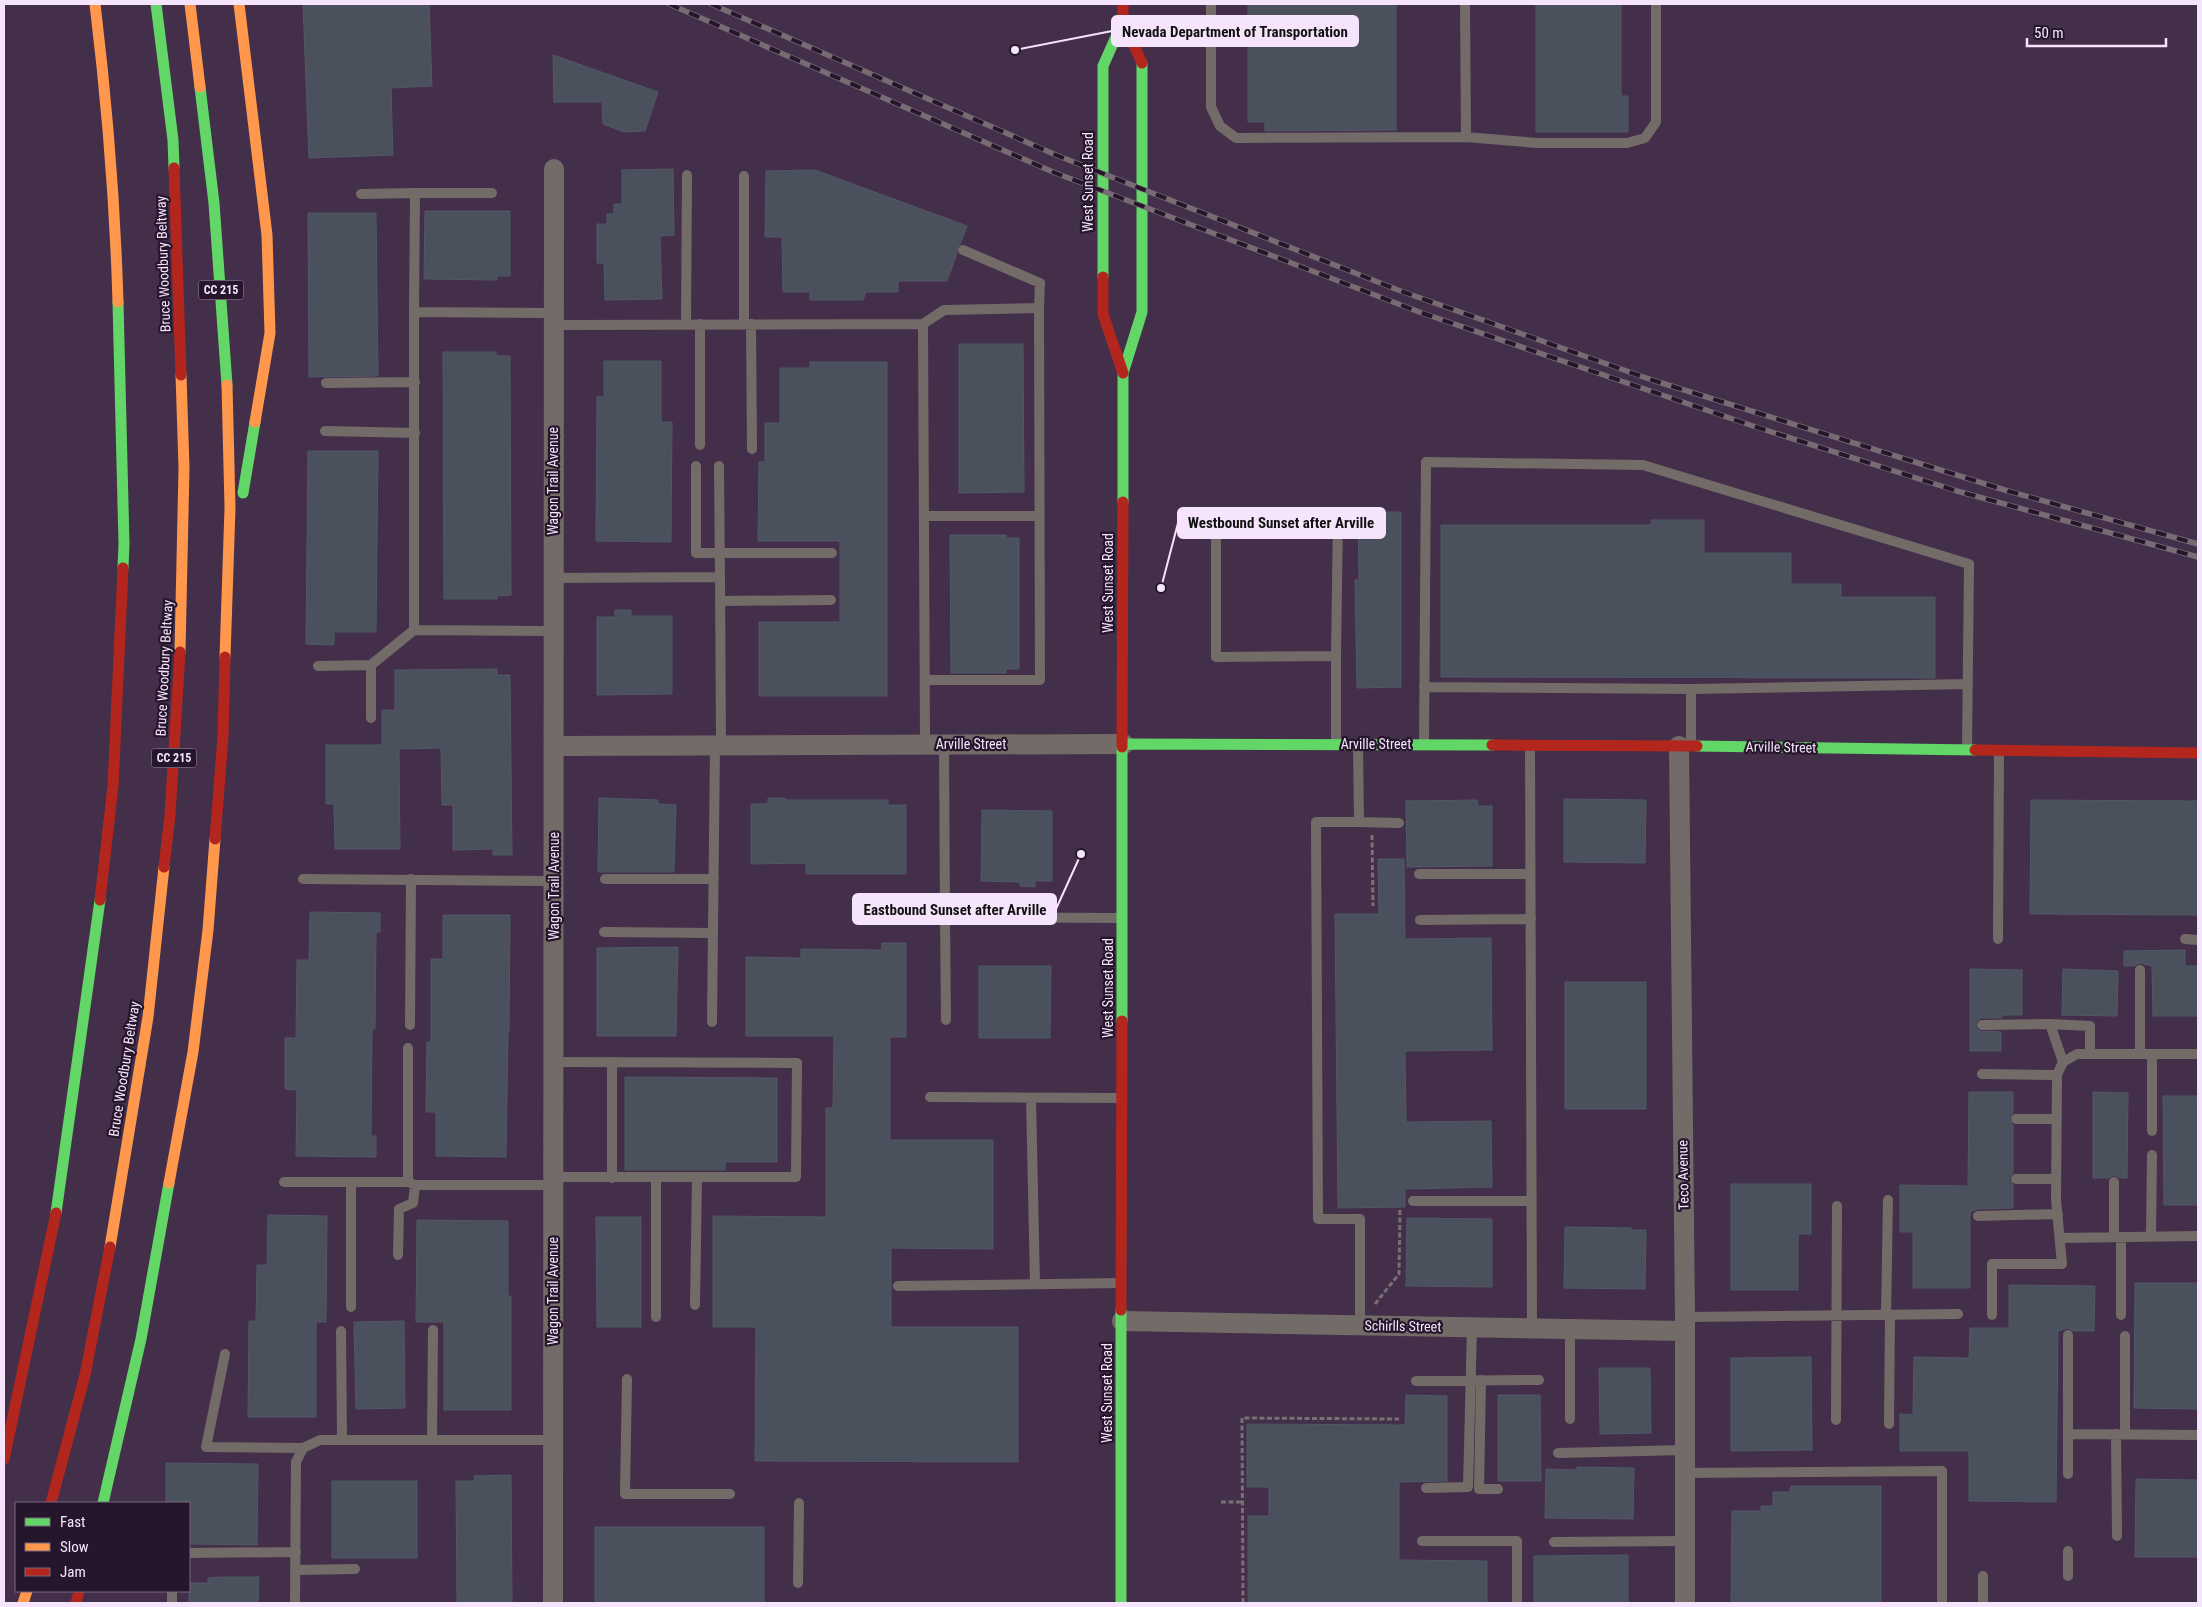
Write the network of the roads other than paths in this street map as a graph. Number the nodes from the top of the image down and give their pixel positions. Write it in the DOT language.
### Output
graph roads {
  1 [pos="91,4"];
  2 [pos="95,4"];
  3 [pos="156,4"];
  4 [pos="190,4"];
  5 [pos="239,4"];
  6 [pos="1123,4"];
  7 [pos="1212,4"];
  8 [pos="1465,4"];
  9 [pos="1656,4"];
  10 [pos="1123,21"];
  11 [pos="99,39"];
  12 [pos="1466,137"];
  13 [pos="554,169"];
  14 [pos="687,176"];
  15 [pos="744,176"];
  16 [pos="415,193"];
  17 [pos="492,193"];
  18 [pos="361,194"];
  19 [pos="964,250"];
  20 [pos="1039,308"];
  21 [pos="414,312"];
  22 [pos="553,319"];
  23 [pos="686,324"];
  24 [pos="700,324"];
  25 [pos="748,324"];
  26 [pos="923,324"];
  27 [pos="1123,373"];
  28 [pos="415,382"];
  29 [pos="326,383"];
  30 [pos="325,431"];
  31 [pos="415,433"];
  32 [pos="700,445"];
  33 [pos="752,449"];
  34 [pos="696,466"];
  35 [pos="719,466"];
  36 [pos="924,516"];
  37 [pos="1040,516"];
  38 [pos="720,553"];
  39 [pos="832,553"];
  40 [pos="720,576"];
  41 [pos="228,577"];
  42 [pos="553,578"];
  43 [pos="831,600"];
  44 [pos="721,601"];
  45 [pos="414,630"];
  46 [pos="552,631"];
  47 [pos="1336,656"];
  48 [pos="371,665"];
  49 [pos="318,666"];
  50 [pos="925,680"];
  51 [pos="1968,684"];
  52 [pos="1424,687"];
  53 [pos="1692,689"];
  54 [pos="370,718"];
  55 [pos="935,744"];
  56 [pos="1124,744"];
  57 [pos="1336,744"];
  58 [pos="1358,744"];
  59 [pos="718,745"];
  60 [pos="1424,745"];
  61 [pos="1530,745"];
  62 [pos="554,746"];
  63 [pos="1685,746"];
  64 [pos="1967,750"];
  65 [pos="1999,751"];
  66 [pos="2198,754"];
  67 [pos="1359,822"];
  68 [pos="1398,823"];
  69 [pos="1419,874"];
  70 [pos="1530,874"];
  71 [pos="303,879"];
  72 [pos="411,879"];
  73 [pos="605,879"];
  74 [pos="714,879"];
  75 [pos="554,881"];
  76 [pos="945,917"];
  77 [pos="1123,918"];
  78 [pos="1420,920"];
  79 [pos="1531,920"];
  80 [pos="604,932"];
  81 [pos="713,932"];
  82 [pos="1998,939"];
  83 [pos="2185,939"];
  84 [pos="2198,940"];
  85 [pos="2140,970"];
  86 [pos="946,1020"];
  87 [pos="712,1022"];
  88 [pos="2050,1024"];
  89 [pos="410,1025"];
  90 [pos="1982,1025"];
  91 [pos="408,1048"];
  92 [pos="2090,1054"];
  93 [pos="2140,1054"];
  94 [pos="2152,1054"];
  95 [pos="2198,1054"];
  96 [pos="553,1062"];
  97 [pos="612,1062"];
  98 [pos="2063,1062"];
  99 [pos="1982,1074"];
  100 [pos="2057,1075"];
  101 [pos="930,1097"];
  102 [pos="1031,1098"];
  103 [pos="1123,1098"];
  104 [pos="2016,1119"];
  105 [pos="2057,1119"];
  106 [pos="2152,1131"];
  107 [pos="2152,1155"];
  108 [pos="656,1177"];
  109 [pos="696,1177"];
  110 [pos="612,1178"];
  111 [pos="2016,1179"];
  112 [pos="2056,1179"];
  113 [pos="553,1181"];
  114 [pos="284,1182"];
  115 [pos="351,1182"];
  116 [pos="2114,1182"];
  117 [pos="411,1184"];
  118 [pos="1888,1200"];
  119 [pos="1413,1201"];
  120 [pos="1531,1201"];
  121 [pos="1837,1206"];
  122 [pos="2058,1214"];
  123 [pos="1978,1216"];
  124 [pos="2151,1236"];
  125 [pos="2198,1236"];
  126 [pos="2117,1237"];
  127 [pos="2060,1238"];
  128 [pos="398,1255"];
  129 [pos="1122,1283"];
  130 [pos="1034,1284"];
  131 [pos="898,1286"];
  132 [pos="695,1305"];
  133 [pos="351,1307"];
  134 [pos="1837,1314"];
  135 [pos="1958,1314"];
  136 [pos="1888,1315"];
  137 [pos="1992,1315"];
  138 [pos="2121,1315"];
  139 [pos="656,1317"];
  140 [pos="1122,1321"];
  141 [pos="1685,1324"];
  142 [pos="1360,1325"];
  143 [pos="1472,1327"];
  144 [pos="1532,1328"];
  145 [pos="1570,1329"];
  146 [pos="433,1330"];
  147 [pos="342,1331"];
  148 [pos="2068,1335"];
  149 [pos="2125,1336"];
  150 [pos="225,1354"];
  151 [pos="627,1379"];
  152 [pos="1416,1380"];
  153 [pos="1476,1380"];
  154 [pos="1539,1380"];
  155 [pos="1570,1419"];
  156 [pos="1836,1420"];
  157 [pos="1889,1424"];
  158 [pos="2068,1434"];
  159 [pos="2121,1434"];
  160 [pos="2198,1436"];
  161 [pos="342,1440"];
  162 [pos="432,1440"];
  163 [pos="553,1440"];
  164 [pos="303,1448"];
  165 [pos="1685,1450"];
  166 [pos="1558,1453"];
  167 [pos="4,1459"];
  168 [pos="1685,1473"];
  169 [pos="2068,1474"];
  170 [pos="1426,1488"];
  171 [pos="1498,1489"];
  172 [pos="730,1494"];
  173 [pos="51,1502"];
  174 [pos="103,1502"];
  175 [pos="799,1503"];
  176 [pos="2117,1536"];
  177 [pos="1422,1541"];
  178 [pos="1685,1541"];
  179 [pos="1554,1542"];
  180 [pos="2068,1551"];
  181 [pos="190,1552"];
  182 [pos="296,1552"];
  183 [pos="355,1569"];
  184 [pos="295,1570"];
  185 [pos="1983,1576"];
  186 [pos="2068,1576"];
  187 [pos="798,1583"];
  188 [pos="295,1603"];
  189 [pos="553,1603"];
  190 [pos="1121,1603"];
  191 [pos="1517,1603"];
  192 [pos="1685,1603"];
  193 [pos="1942,1603"];
  194 [pos="1983,1603"];
  1 -- 11 [label="main road"];
  2 -- 11 [label="main road"];
  3 -- 173 [label="main road, Bruce Woodbury Beltway / CC 215"];
  4 -- 41 [label="main road, CC 215"];
  5 -- 41 [label="main road"];
  6 -- 10 [label="main road, West Sunset Road"];
  7 -- 12 [label="lane"];
  8 -- 12 [label="lane"];
  9 -- 12 [label="lane"];
  10 -- 27 [label="main road, West Sunset Road"];
  10 -- 27 [label="main road, West Sunset Road"];
  11 -- 167 [label="main road"];
  13 -- 22 [label="street, Wagon Trail Avenue"];
  14 -- 23 [label="lane"];
  15 -- 25 [label="lane"];
  16 -- 17 [label="lane"];
  16 -- 18 [label="lane"];
  16 -- 21 [label="lane"];
  19 -- 20 [label="lane"];
  20 -- 26 [label="lane"];
  20 -- 37 [label="lane"];
  21 -- 22 [label="lane"];
  21 -- 28 [label="lane"];
  22 -- 23 [label="lane"];
  22 -- 42 [label="street, Wagon Trail Avenue"];
  23 -- 24 [label="lane"];
  24 -- 25 [label="lane"];
  24 -- 32 [label="lane"];
  25 -- 26 [label="lane"];
  25 -- 33 [label="lane"];
  26 -- 36 [label="lane"];
  27 -- 56 [label="main road, West Sunset Road"];
  28 -- 29 [label="lane"];
  28 -- 31 [label="lane"];
  30 -- 31 [label="lane"];
  31 -- 45 [label="lane"];
  34 -- 38 [label="lane"];
  35 -- 38 [label="lane"];
  36 -- 37 [label="lane"];
  36 -- 50 [label="lane"];
  37 -- 50 [label="lane"];
  38 -- 39 [label="lane"];
  38 -- 40 [label="lane"];
  40 -- 42 [label="lane"];
  40 -- 44 [label="lane"];
  41 -- 174 [label="main road, CC 215"];
  42 -- 46 [label="street, Wagon Trail Avenue"];
  43 -- 44 [label="lane"];
  44 -- 59 [label="lane"];
  45 -- 46 [label="lane"];
  45 -- 48 [label="lane"];
  46 -- 62 [label="street, Wagon Trail Avenue"];
  47 -- 47 [label="lane"];
  47 -- 57 [label="lane"];
  48 -- 49 [label="lane"];
  48 -- 54 [label="lane"];
  50 -- 55 [label="lane"];
  51 -- 52 [label="lane"];
  51 -- 53 [label="lane"];
  51 -- 64 [label="lane"];
  52 -- 53 [label="lane"];
  52 -- 60 [label="lane"];
  53 -- 63 [label="lane"];
  55 -- 56 [label="street, Arville Street"];
  55 -- 59 [label="street, Arville Street"];
  55 -- 76 [label="lane"];
  56 -- 57 [label="main road, Arville Street"];
  56 -- 77 [label="main road, West Sunset Road"];
  57 -- 58 [label="main road, Arville Street"];
  58 -- 60 [label="main road, Arville Street"];
  58 -- 67 [label="lane"];
  59 -- 62 [label="street, Arville Street"];
  59 -- 74 [label="lane"];
  60 -- 61 [label="main road, Arville Street"];
  61 -- 63 [label="main road, Arville Street"];
  61 -- 70 [label="lane"];
  62 -- 75 [label="street, Wagon Trail Avenue"];
  63 -- 64 [label="main road, Arville Street"];
  63 -- 141 [label="street, Teco Avenue"];
  64 -- 65 [label="main road, Arville Street"];
  65 -- 66 [label="main road, Arville Street"];
  65 -- 82 [label="lane"];
  67 -- 68 [label="lane"];
  67 -- 142 [label="lane"];
  69 -- 70 [label="lane"];
  70 -- 79 [label="lane"];
  71 -- 72 [label="lane"];
  72 -- 75 [label="lane"];
  72 -- 89 [label="lane"];
  73 -- 74 [label="lane"];
  74 -- 81 [label="lane"];
  75 -- 96 [label="street, Wagon Trail Avenue"];
  76 -- 77 [label="lane"];
  76 -- 86 [label="lane"];
  77 -- 103 [label="main road, West Sunset Road"];
  78 -- 79 [label="lane"];
  79 -- 120 [label="lane"];
  80 -- 81 [label="lane"];
  81 -- 87 [label="lane"];
  83 -- 84 [label="lane"];
  85 -- 93 [label="lane"];
  88 -- 90 [label="lane"];
  88 -- 92 [label="lane"];
  88 -- 98 [label="lane"];
  91 -- 117 [label="lane"];
  92 -- 93 [label="lane"];
  92 -- 98 [label="lane"];
  93 -- 94 [label="lane"];
  94 -- 95 [label="lane"];
  94 -- 106 [label="lane"];
  96 -- 97 [label="lane"];
  96 -- 113 [label="street, Wagon Trail Avenue"];
  97 -- 109 [label="lane"];
  97 -- 110 [label="lane"];
  98 -- 100 [label="lane"];
  99 -- 100 [label="lane"];
  100 -- 105 [label="lane"];
  101 -- 102 [label="lane"];
  102 -- 103 [label="lane"];
  102 -- 130 [label="lane"];
  103 -- 129 [label="main road, West Sunset Road"];
  104 -- 105 [label="lane"];
  105 -- 112 [label="lane"];
  107 -- 124 [label="lane"];
  108 -- 109 [label="lane"];
  108 -- 110 [label="lane"];
  108 -- 139 [label="lane"];
  109 -- 132 [label="lane"];
  110 -- 113 [label="lane"];
  111 -- 112 [label="lane"];
  112 -- 122 [label="lane"];
  113 -- 117 [label="lane"];
  113 -- 163 [label="street, Wagon Trail Avenue"];
  114 -- 115 [label="lane"];
  115 -- 117 [label="lane"];
  115 -- 133 [label="lane"];
  116 -- 126 [label="lane"];
  117 -- 128 [label="lane"];
  118 -- 136 [label="lane"];
  119 -- 120 [label="lane"];
  120 -- 144 [label="lane"];
  121 -- 134 [label="lane"];
  122 -- 123 [label="lane"];
  122 -- 127 [label="lane"];
  124 -- 125 [label="lane"];
  124 -- 126 [label="lane"];
  126 -- 127 [label="lane"];
  126 -- 138 [label="lane"];
  127 -- 137 [label="lane"];
  129 -- 130 [label="lane"];
  129 -- 140 [label="main road, West Sunset Road"];
  130 -- 131 [label="lane"];
  134 -- 136 [label="lane"];
  134 -- 141 [label="lane"];
  134 -- 156 [label="lane"];
  135 -- 136 [label="lane"];
  136 -- 157 [label="lane"];
  140 -- 142 [label="street, Schirlls Street"];
  140 -- 190 [label="main road, West Sunset Road"];
  141 -- 145 [label="street, Schirlls Street"];
  141 -- 165 [label="street, Teco Avenue"];
  142 -- 143 [label="street, Schirlls Street"];
  143 -- 144 [label="street, Schirlls Street"];
  143 -- 153 [label="lane"];
  144 -- 145 [label="street, Schirlls Street"];
  145 -- 155 [label="lane"];
  146 -- 162 [label="lane"];
  147 -- 161 [label="lane"];
  148 -- 158 [label="lane"];
  149 -- 159 [label="lane"];
  150 -- 164 [label="lane"];
  151 -- 172 [label="lane"];
  152 -- 153 [label="lane"];
  153 -- 154 [label="lane"];
  153 -- 170 [label="lane"];
  153 -- 171 [label="lane"];
  158 -- 159 [label="lane"];
  158 -- 169 [label="lane"];
  159 -- 160 [label="lane"];
  159 -- 176 [label="lane"];
  161 -- 162 [label="lane"];
  161 -- 164 [label="lane"];
  162 -- 163 [label="lane"];
  163 -- 189 [label="street, Wagon Trail Avenue"];
  164 -- 182 [label="lane"];
  165 -- 166 [label="lane"];
  165 -- 168 [label="street, Teco Avenue"];
  168 -- 178 [label="street, Teco Avenue"];
  168 -- 193 [label="lane"];
  175 -- 187 [label="lane"];
  177 -- 191 [label="lane"];
  178 -- 179 [label="lane"];
  178 -- 192 [label="street, Teco Avenue"];
  180 -- 186 [label="lane"];
  181 -- 182 [label="lane"];
  182 -- 184 [label="lane"];
  183 -- 184 [label="lane"];
  184 -- 188 [label="lane"];
  185 -- 194 [label="lane"];
}
